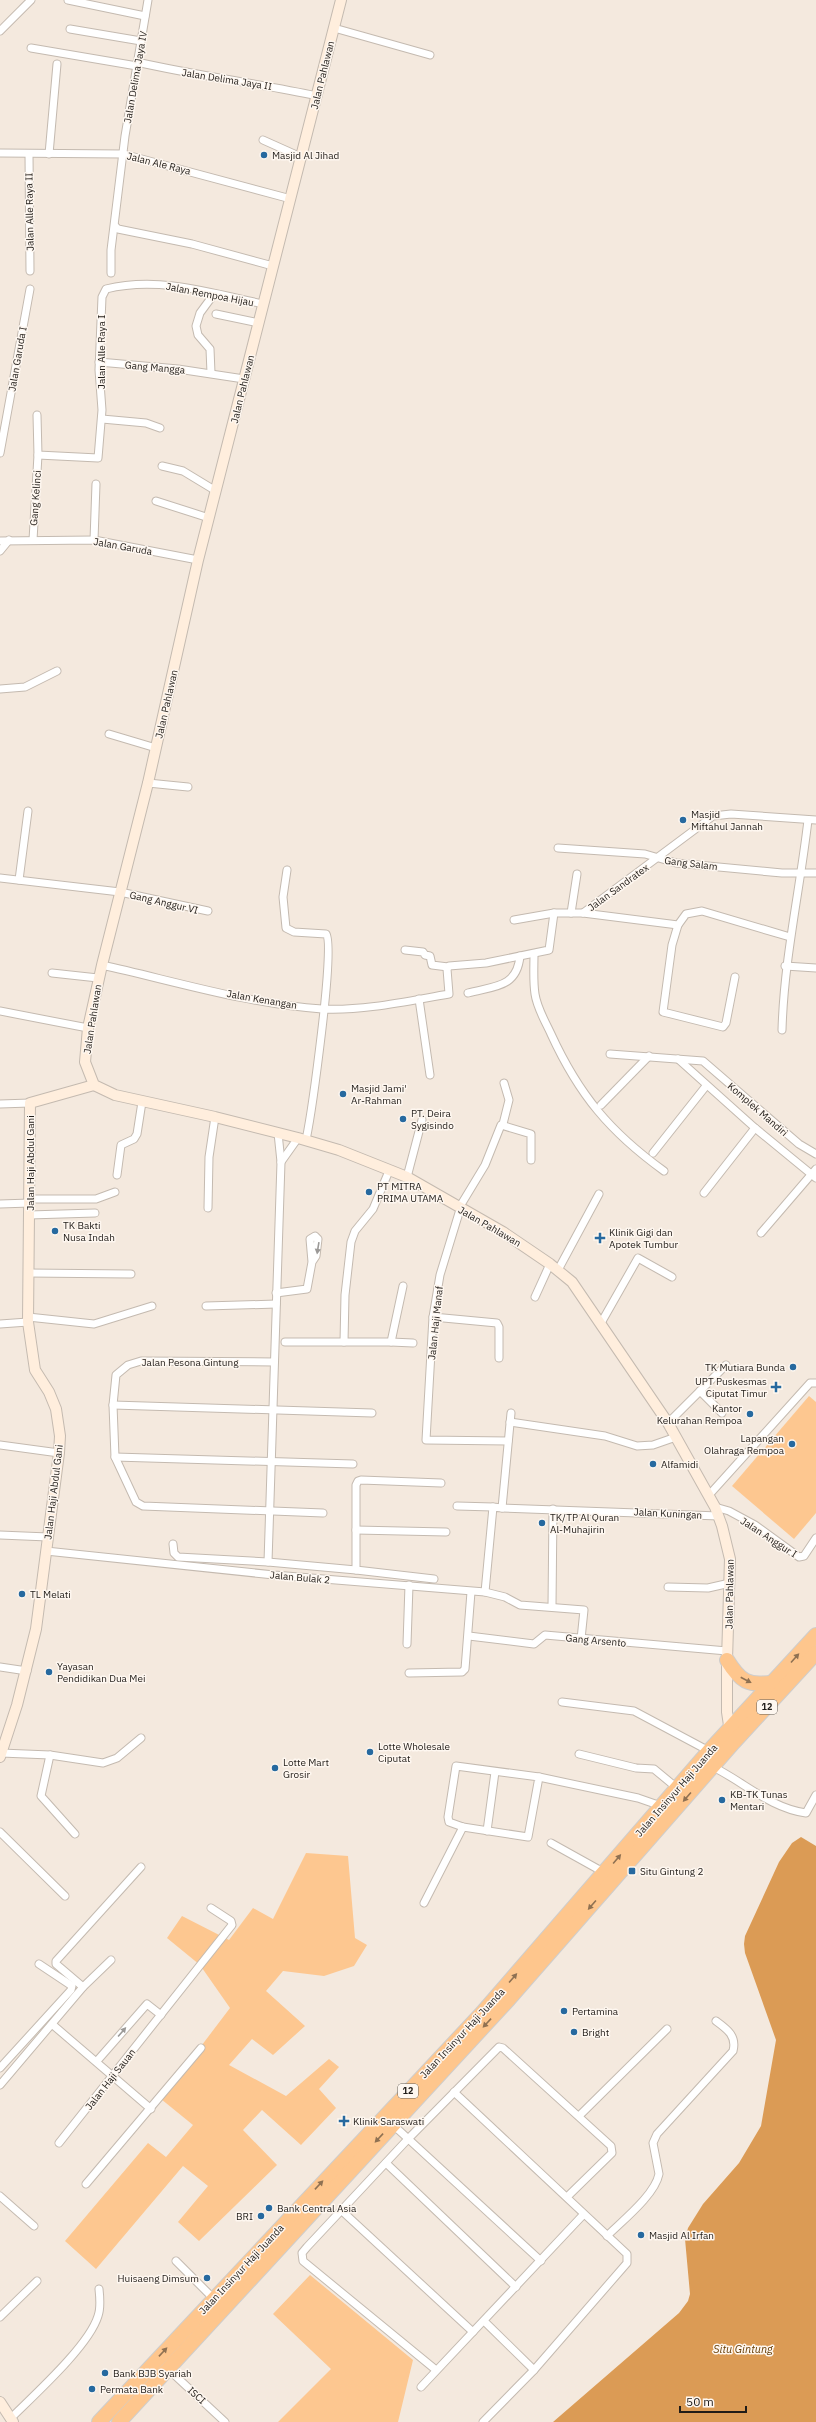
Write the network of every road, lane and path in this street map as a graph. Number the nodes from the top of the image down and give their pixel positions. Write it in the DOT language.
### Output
graph roads {
  1 [pos="31,0"];
  2 [pos="68,0"];
  3 [pos="148,0"];
  4 [pos="341,0"];
  5 [pos="145,16"];
  6 [pos="334,28"];
  7 [pos="70,29"];
  8 [pos="0,31"];
  9 [pos="141,41"];
  10 [pos="31,48"];
  11 [pos="430,55"];
  12 [pos="57,64"];
  13 [pos="137,64"];
  14 [pos="317,96"];
  15 [pos="263,140"];
  16 [pos="0,153"];
  17 [pos="29,154"];
  18 [pos="50,154"];
  19 [pos="123,154"];
  20 [pos="301,157"];
  21 [pos="290,198"];
  22 [pos="115,226"];
  23 [pos="273,266"];
  24 [pos="30,271"];
  25 [pos="111,274"];
  26 [pos="108,288"];
  27 [pos="30,289"];
  28 [pos="214,294"];
  29 [pos="264,304"];
  30 [pos="216,314"];
  31 [pos="259,323"];
  32 [pos="99,362"];
  33 [pos="211,373"];
  34 [pos="244,379"];
  35 [pos="37,415"];
  36 [pos="102,419"];
  37 [pos="160,428"];
  38 [pos="0,453"];
  39 [pos="38,455"];
  40 [pos="162,466"];
  41 [pos="96,484"];
  42 [pos="216,491"];
  43 [pos="156,501"];
  44 [pos="209,518"];
  45 [pos="0,540"];
  46 [pos="9,540"];
  47 [pos="33,540"];
  48 [pos="94,540"];
  49 [pos="0,551"];
  50 [pos="198,560"];
  51 [pos="57,671"];
  52 [pos="0,689"];
  53 [pos="109,734"];
  54 [pos="156,748"];
  55 [pos="148,783"];
  56 [pos="188,787"];
  57 [pos="28,811"];
  58 [pos="808,820"];
  59 [pos="816,820"];
  60 [pos="558,848"];
  61 [pos="656,858"];
  62 [pos="287,870"];
  63 [pos="816,873"];
  64 [pos="577,874"];
  65 [pos="802,874"];
  66 [pos="0,878"];
  67 [pos="19,880"];
  68 [pos="120,892"];
  69 [pos="208,911"];
  70 [pos="554,913"];
  71 [pos="571,913"];
  72 [pos="583,913"];
  73 [pos="514,920"];
  74 [pos="678,925"];
  75 [pos="790,937"];
  76 [pos="405,950"];
  77 [pos="534,954"];
  78 [pos="520,956"];
  79 [pos="102,965"];
  80 [pos="785,966"];
  81 [pos="448,967"];
  82 [pos="816,968"];
  83 [pos="52,973"];
  84 [pos="735,977"];
  85 [pos="98,978"];
  86 [pos="468,993"];
  87 [pos="419,999"];
  88 [pos="322,1009"];
  89 [pos="0,1011"];
  90 [pos="88,1028"];
  91 [pos="782,1030"];
  92 [pos="610,1054"];
  93 [pos="649,1056"];
  94 [pos="678,1059"];
  95 [pos="430,1074"];
  96 [pos="504,1083"];
  97 [pos="94,1084"];
  98 [pos="706,1086"];
  99 [pos="142,1102"];
  100 [pos="30,1103"];
  101 [pos="0,1104"];
  102 [pos="601,1104"];
  103 [pos="215,1117"];
  104 [pos="422,1120"];
  105 [pos="503,1124"];
  106 [pos="755,1128"];
  107 [pos="278,1133"];
  108 [pos="302,1139"];
  109 [pos="653,1153"];
  110 [pos="816,1154"];
  111 [pos="531,1160"];
  112 [pos="280,1162"];
  113 [pos="389,1171"];
  114 [pos="664,1171"];
  115 [pos="814,1173"];
  116 [pos="117,1175"];
  117 [pos="407,1177"];
  118 [pos="115,1192"];
  119 [pos="704,1193"];
  120 [pos="599,1194"];
  121 [pos="30,1201"];
  122 [pos="0,1204"];
  123 [pos="208,1208"];
  124 [pos="460,1209"];
  125 [pos="95,1213"];
  126 [pos="30,1214"];
  127 [pos="761,1233"];
  128 [pos="312,1262"];
  129 [pos="554,1267"];
  130 [pos="28,1273"];
  131 [pos="131,1274"];
  132 [pos="672,1277"];
  133 [pos="403,1286"];
  134 [pos="276,1293"];
  135 [pos="535,1297"];
  136 [pos="276,1304"];
  137 [pos="152,1306"];
  138 [pos="206,1306"];
  139 [pos="433,1317"];
  140 [pos="28,1319"];
  141 [pos="601,1322"];
  142 [pos="0,1324"];
  143 [pos="285,1342"];
  144 [pos="344,1342"];
  145 [pos="391,1342"];
  146 [pos="413,1343"];
  147 [pos="498,1358"];
  148 [pos="274,1362"];
  149 [pos="726,1365"];
  150 [pos="816,1384"];
  151 [pos="700,1391"];
  152 [pos="112,1405"];
  153 [pos="272,1410"];
  154 [pos="511,1413"];
  155 [pos="722,1413"];
  156 [pos="372,1414"];
  157 [pos="510,1422"];
  158 [pos="668,1423"];
  159 [pos="676,1437"];
  160 [pos="508,1441"];
  161 [pos="0,1445"];
  162 [pos="59,1453"];
  163 [pos="116,1457"];
  164 [pos="271,1462"];
  165 [pos="353,1464"];
  166 [pos="442,1483"];
  167 [pos="709,1495"];
  168 [pos="457,1506"];
  169 [pos="493,1507"];
  170 [pos="502,1508"];
  171 [pos="553,1509"];
  172 [pos="269,1512"];
  173 [pos="717,1512"];
  174 [pos="324,1513"];
  175 [pos="356,1530"];
  176 [pos="446,1532"];
  177 [pos="0,1535"];
  178 [pos="48,1537"];
  179 [pos="816,1538"];
  180 [pos="173,1544"];
  181 [pos="46,1551"];
  182 [pos="268,1562"];
  183 [pos="356,1570"];
  184 [pos="434,1579"];
  185 [pos="730,1583"];
  186 [pos="409,1585"];
  187 [pos="668,1587"];
  188 [pos="471,1592"];
  189 [pos="485,1592"];
  190 [pos="552,1606"];
  191 [pos="816,1635"];
  192 [pos="469,1636"];
  193 [pos="581,1638"];
  194 [pos="407,1644"];
  195 [pos="816,1653"];
  196 [pos="727,1655"];
  197 [pos="0,1667"];
  198 [pos="27,1670"];
  199 [pos="410,1673"];
  200 [pos="774,1682"];
  201 [pos="562,1702"];
  202 [pos="731,1736"];
  203 [pos="141,1738"];
  204 [pos="709,1751"];
  205 [pos="579,1754"];
  206 [pos="1,1755"];
  207 [pos="50,1755"];
  208 [pos="713,1767"];
  209 [pos="495,1772"];
  210 [pos="539,1777"];
  211 [pos="677,1788"];
  212 [pos="816,1795"];
  213 [pos="661,1806"];
  214 [pos="462,1827"];
  215 [pos="487,1831"];
  216 [pos="0,1832"];
  217 [pos="75,1834"];
  218 [pos="551,1843"];
  219 [pos="141,1867"];
  220 [pos="605,1873"];
  221 [pos="65,1896"];
  222 [pos="424,1902"];
  223 [pos="212,1908"];
  224 [pos="111,1960"];
  225 [pos="39,1964"];
  226 [pos="83,1987"];
  227 [pos="161,2015"];
  228 [pos="716,2021"];
  229 [pos="53,2025"];
  230 [pos="667,2028"];
  231 [pos="201,2048"];
  232 [pos="97,2061"];
  233 [pos="0,2068"];
  234 [pos="112,2075"];
  235 [pos="0,2085"];
  236 [pos="454,2092"];
  237 [pos="152,2109"];
  238 [pos="579,2116"];
  239 [pos="387,2120"];
  240 [pos="408,2139"];
  241 [pos="59,2143"];
  242 [pos="386,2163"];
  243 [pos="86,2184"];
  244 [pos="0,2196"];
  245 [pos="567,2197"];
  246 [pos="342,2211"];
  247 [pos="583,2215"];
  248 [pos="34,2226"];
  249 [pos="607,2236"];
  250 [pos="176,2261"];
  251 [pos="542,2261"];
  252 [pos="37,2281"];
  253 [pos="516,2287"];
  254 [pos="99,2289"];
  255 [pos="213,2298"];
  256 [pos="0,2318"];
  257 [pos="484,2322"];
  258 [pos="473,2332"];
  259 [pos="167,2368"];
  260 [pos="436,2370"];
  261 [pos="534,2370"];
  262 [pos="421,2387"];
  263 [pos="0,2402"];
  264 [pos="11,2420"];
  265 [pos="99,2422"];
  266 [pos="119,2422"];
  267 [pos="225,2422"];
  268 [pos="483,2422"];
  1 -- 8 [label="street"];
  2 -- 5 [label="street"];
  3 -- 5 [label="street, Jalan Delima Jaya IV"];
  4 -- 6 [label="main road, Jalan Pahlawan"];
  5 -- 9 [label="street, Jalan Delima Jaya IV"];
  6 -- 11 [label="street"];
  6 -- 14 [label="main road, Jalan Pahlawan"];
  7 -- 9 [label="street"];
  9 -- 13 [label="street, Jalan Delima Jaya IV"];
  10 -- 13 [label="street, Jalan Delima Jaya II"];
  12 -- 18 [label="street"];
  13 -- 14 [label="street, Jalan Delima Jaya II"];
  13 -- 19 [label="street, Jalan Delima Jaya IV"];
  14 -- 20 [label="main road, Jalan Pahlawan"];
  15 -- 20 [label="street"];
  16 -- 17 [label="street, Jalan Ale Raya"];
  17 -- 18 [label="street, Jalan Ale Raya"];
  17 -- 24 [label="street, Jalan Alle Raya II"];
  18 -- 19 [label="street, Jalan Ale Raya"];
  19 -- 21 [label="street, Jalan Ale Raya"];
  19 -- 22 [label="street"];
  20 -- 21 [label="main road, Jalan Pahlawan"];
  21 -- 23 [label="main road, Jalan Pahlawan"];
  22 -- 23 [label="street"];
  22 -- 25 [label="street"];
  23 -- 29 [label="main road, Jalan Pahlawan"];
  26 -- 28 [label="street, Jalan Rempoa Hijau"];
  26 -- 32 [label="street, Jalan Alle Raya I"];
  27 -- 38 [label="street, Jalan Garuda I"];
  28 -- 29 [label="street, Jalan Rempoa Hijau"];
  28 -- 33 [label="street"];
  29 -- 31 [label="main road, Jalan Pahlawan"];
  30 -- 31 [label="street"];
  31 -- 34 [label="main road, Jalan Pahlawan"];
  32 -- 33 [label="street, Gang Mangga"];
  32 -- 36 [label="street, Jalan Alle Raya I"];
  33 -- 34 [label="street, Gang Mangga"];
  34 -- 42 [label="main road, Jalan Pahlawan"];
  35 -- 39 [label="street, Gang Kelinci"];
  36 -- 37 [label="street"];
  36 -- 39 [label="street, Jalan Alle Raya I"];
  39 -- 47 [label="street, Gang Kelinci"];
  40 -- 42 [label="street"];
  41 -- 48 [label="street"];
  42 -- 44 [label="main road, Jalan Pahlawan"];
  43 -- 44 [label="street"];
  44 -- 50 [label="main road, Jalan Pahlawan"];
  45 -- 46 [label="street, Jalan Garuda"];
  46 -- 47 [label="street, Jalan Garuda"];
  46 -- 49 [label="street"];
  47 -- 48 [label="street, Jalan Garuda"];
  48 -- 50 [label="street, Jalan Garuda"];
  50 -- 54 [label="main road, Jalan Pahlawan"];
  51 -- 52 [label="street"];
  53 -- 54 [label="street"];
  54 -- 55 [label="main road, Jalan Pahlawan"];
  55 -- 56 [label="street"];
  55 -- 68 [label="main road, Jalan Pahlawan"];
  57 -- 67 [label="street"];
  58 -- 59 [label="street, Jalan Sandratex"];
  58 -- 61 [label="street, Jalan Sandratex"];
  58 -- 65 [label="street"];
  60 -- 61 [label="street, Gang Salam"];
  61 -- 65 [label="street, Gang Salam"];
  61 -- 72 [label="street, Jalan Sandratex"];
  62 -- 88 [label="street"];
  63 -- 65 [label="street, Gang Salam"];
  64 -- 71 [label="street"];
  65 -- 75 [label="street"];
  66 -- 67 [label="street, Gang Anggur VI"];
  67 -- 68 [label="street, Gang Anggur VI"];
  68 -- 69 [label="street, Gang Anggur VI"];
  68 -- 79 [label="main road, Jalan Pahlawan"];
  70 -- 71 [label="street"];
  70 -- 73 [label="street"];
  70 -- 77 [label="street"];
  71 -- 72 [label="street"];
  72 -- 74 [label="street, Jalan Sandratex"];
  74 -- 75 [label="street"];
  74 -- 84 [label="street"];
  75 -- 80 [label="street"];
  76 -- 81 [label="street"];
  77 -- 78 [label="street"];
  77 -- 114 [label="street"];
  78 -- 81 [label="street"];
  78 -- 86 [label="street"];
  79 -- 85 [label="main road, Jalan Pahlawan"];
  79 -- 88 [label="street, Jalan Kenangan"];
  80 -- 82 [label="street"];
  80 -- 91 [label="street"];
  81 -- 87 [label="street, Jalan Kenangan"];
  83 -- 85 [label="street"];
  85 -- 90 [label="main road, Jalan Pahlawan"];
  87 -- 88 [label="street, Jalan Kenangan"];
  87 -- 95 [label="street"];
  88 -- 108 [label="street"];
  89 -- 90 [label="street"];
  90 -- 97 [label="main road, Jalan Pahlawan"];
  92 -- 93 [label="street"];
  93 -- 94 [label="street"];
  93 -- 102 [label="street"];
  94 -- 98 [label="street, Komplek Mandiri"];
  94 -- 110 [label="street, Komplek Mandiri"];
  96 -- 105 [label="street, Jalan Haji Manaf"];
  97 -- 99 [label="main road, Jalan Pahlawan"];
  97 -- 100 [label="main road, Jalan Haji Abdul Gani"];
  98 -- 106 [label="street, Komplek Mandiri"];
  98 -- 109 [label="street"];
  99 -- 103 [label="main road, Jalan Pahlawan"];
  99 -- 116 [label="street"];
  100 -- 101 [label="street"];
  100 -- 121 [label="main road, Jalan Haji Abdul Gani"];
  103 -- 107 [label="main road, Jalan Pahlawan"];
  103 -- 123 [label="street"];
  104 -- 117 [label="street"];
  105 -- 111 [label="street"];
  105 -- 124 [label="street, Jalan Haji Manaf"];
  106 -- 115 [label="street, Komplek Mandiri"];
  106 -- 119 [label="street, Komplek Mandiri"];
  107 -- 108 [label="main road, Jalan Pahlawan"];
  107 -- 112 [label="street"];
  108 -- 112 [label="street"];
  108 -- 113 [label="main road, Jalan Pahlawan"];
  112 -- 134 [label="street"];
  113 -- 117 [label="main road, Jalan Pahlawan"];
  113 -- 144 [label="street"];
  115 -- 127 [label="street, Komplek Mandiri"];
  117 -- 124 [label="main road, Jalan Pahlawan"];
  118 -- 121 [label="street"];
  120 -- 129 [label="street"];
  121 -- 122 [label="street"];
  121 -- 126 [label="main road, Jalan Haji Abdul Gani"];
  124 -- 129 [label="main road, Jalan Pahlawan"];
  124 -- 139 [label="street, Jalan Haji Manaf"];
  125 -- 126 [label="street"];
  126 -- 130 [label="main road, Jalan Haji Abdul Gani"];
  128 -- 134 [label="street"];
  129 -- 135 [label="street"];
  129 -- 141 [label="main road, Jalan Pahlawan"];
  130 -- 131 [label="street"];
  130 -- 140 [label="main road, Jalan Haji Abdul Gani"];
  132 -- 141 [label="street"];
  133 -- 145 [label="street"];
  134 -- 136 [label="street"];
  136 -- 138 [label="street"];
  136 -- 148 [label="street"];
  137 -- 140 [label="street"];
  139 -- 147 [label="street"];
  139 -- 160 [label="street, Jalan Haji Manaf"];
  140 -- 142 [label="street"];
  140 -- 162 [label="main road, Jalan Haji Abdul Gani"];
  141 -- 158 [label="main road, Jalan Pahlawan"];
  143 -- 144 [label="street"];
  144 -- 145 [label="street"];
  145 -- 146 [label="street"];
  148 -- 152 [label="street, Jalan Pesona Gintung"];
  148 -- 153 [label="street"];
  149 -- 151 [label="street"];
  150 -- 167 [label="street"];
  151 -- 155 [label="street"];
  151 -- 158 [label="street"];
  152 -- 153 [label="street"];
  152 -- 163 [label="street, Jalan Pesona Gintung"];
  153 -- 156 [label="street"];
  153 -- 164 [label="street"];
  154 -- 157 [label="street"];
  157 -- 159 [label="street"];
  157 -- 160 [label="street"];
  158 -- 159 [label="main road, Jalan Pahlawan"];
  159 -- 167 [label="main road, Jalan Pahlawan"];
  160 -- 170 [label="street"];
  161 -- 162 [label="street"];
  162 -- 178 [label="main road, Jalan Haji Abdul Gani"];
  163 -- 164 [label="street"];
  163 -- 172 [label="street, Jalan Pesona Gintung"];
  164 -- 165 [label="street"];
  164 -- 172 [label="street"];
  166 -- 175 [label="street"];
  167 -- 173 [label="main road, Jalan Pahlawan"];
  168 -- 169 [label="street, Jalan Kuningan"];
  169 -- 170 [label="street, Jalan Kuningan"];
  169 -- 189 [label="street"];
  170 -- 171 [label="street, Jalan Kuningan"];
  171 -- 173 [label="street, Jalan Kuningan"];
  171 -- 190 [label="street"];
  172 -- 174 [label="street, Jalan Pesona Gintung"];
  172 -- 182 [label="street"];
  173 -- 179 [label="street, Jalan Anggur I"];
  173 -- 185 [label="main road, Jalan Pahlawan"];
  175 -- 176 [label="street"];
  175 -- 183 [label="street"];
  177 -- 178 [label="street"];
  178 -- 181 [label="main road, Jalan Haji Abdul Gani"];
  180 -- 182 [label="street"];
  181 -- 186 [label="street, Jalan Bulak 2"];
  181 -- 198 [label="main road, Jalan Haji Abdul Gani"];
  182 -- 183 [label="street"];
  183 -- 184 [label="street"];
  185 -- 187 [label="street"];
  185 -- 196 [label="main road, Jalan Pahlawan"];
  186 -- 188 [label="street, Jalan Bulak 2"];
  186 -- 194 [label="street"];
  188 -- 189 [label="street, Jalan Bulak 2"];
  188 -- 192 [label="street"];
  189 -- 190 [label="street, Jalan Bulak 2"];
  190 -- 193 [label="street, Jalan Bulak 2"];
  200 -- 191 [label="highway, Jalan Insinyur Haji Juanda / 12, one-way"];
  192 -- 193 [label="street, Gang Arsento"];
  192 -- 199 [label="street"];
  193 -- 196 [label="street, Gang Arsento"];
  195 -- 202 [label="highway, Jalan Insinyur Haji Juanda / 12"];
  196 -- 200 [label="highway, one-way"];
  196 -- 202 [label="main road, Jalan Pahlawan"];
  197 -- 198 [label="street"];
  198 -- 206 [label="main road, Jalan Haji Abdul Gani"];
  200 -- 202 [label="highway, Jalan Insinyur Haji Juanda / 12"];
  201 -- 204 [label="street"];
  202 -- 204 [label="highway, Jalan Insinyur Haji Juanda / 12"];
  202 -- 208 [label="highway, Jalan Insinyur Haji Juanda / 12"];
  203 -- 207 [label="street"];
  204 -- 211 [label="highway, Jalan Insinyur Haji Juanda / 12"];
  205 -- 211 [label="street"];
  206 -- 207 [label="street"];
  207 -- 217 [label="street"];
  208 -- 212 [label="street"];
  208 -- 239 [label="highway, Jalan Insinyur Haji Juanda / 12, one-way"];
  209 -- 210 [label="street"];
  209 -- 214 [label="street"];
  209 -- 215 [label="street"];
  210 -- 213 [label="street"];
  210 -- 215 [label="street"];
  211 -- 213 [label="highway, Jalan Insinyur Haji Juanda / 12"];
  220 -- 213 [label="highway, Jalan Insinyur Haji Juanda / 12, one-way"];
  214 -- 215 [label="street"];
  214 -- 222 [label="street"];
  216 -- 221 [label="street"];
  218 -- 220 [label="street"];
  219 -- 226 [label="street"];
  239 -- 220 [label="highway, Jalan Insinyur Haji Juanda / 12, one-way"];
  223 -- 227 [label="street, Jalan Haji Sauan"];
  224 -- 226 [label="street"];
  225 -- 233 [label="street"];
  226 -- 229 [label="street"];
  232 -- 227 [label="street, Jalan Haji Sauan, one-way"];
  227 -- 234 [label="street, Jalan Haji Sauan"];
  228 -- 249 [label="street"];
  229 -- 232 [label="street"];
  229 -- 235 [label="street"];
  230 -- 238 [label="street"];
  231 -- 237 [label="street"];
  232 -- 234 [label="street"];
  234 -- 237 [label="street"];
  234 -- 241 [label="street, Jalan Haji Sauan"];
  236 -- 238 [label="street"];
  236 -- 240 [label="street"];
  236 -- 245 [label="street"];
  237 -- 243 [label="street"];
  238 -- 245 [label="street"];
  239 -- 240 [label="street"];
  255 -- 239 [label="highway, Jalan Insinyur Haji Juanda / 12, one-way"];
  239 -- 259 [label="highway, Jalan Insinyur Haji Juanda / 12, one-way"];
  240 -- 242 [label="street"];
  240 -- 251 [label="street"];
  242 -- 246 [label="street"];
  242 -- 253 [label="street"];
  244 -- 248 [label="street"];
  245 -- 247 [label="street"];
  246 -- 258 [label="street"];
  246 -- 260 [label="street"];
  247 -- 249 [label="street"];
  247 -- 251 [label="street"];
  249 -- 261 [label="street"];
  250 -- 255 [label="street"];
  251 -- 253 [label="street"];
  252 -- 256 [label="street"];
  253 -- 257 [label="street"];
  254 -- 264 [label="street"];
  265 -- 255 [label="highway, Jalan Insinyur Haji Juanda / 12, one-way"];
  257 -- 258 [label="street"];
  257 -- 261 [label="street"];
  258 -- 260 [label="street"];
  259 -- 266 [label="highway, Jalan Insinyur Haji Juanda / 12"];
  259 -- 267 [label="street, ISCI"];
  260 -- 262 [label="street"];
  261 -- 268 [label="street"];
  263 -- 264 [label="main road"];
}
